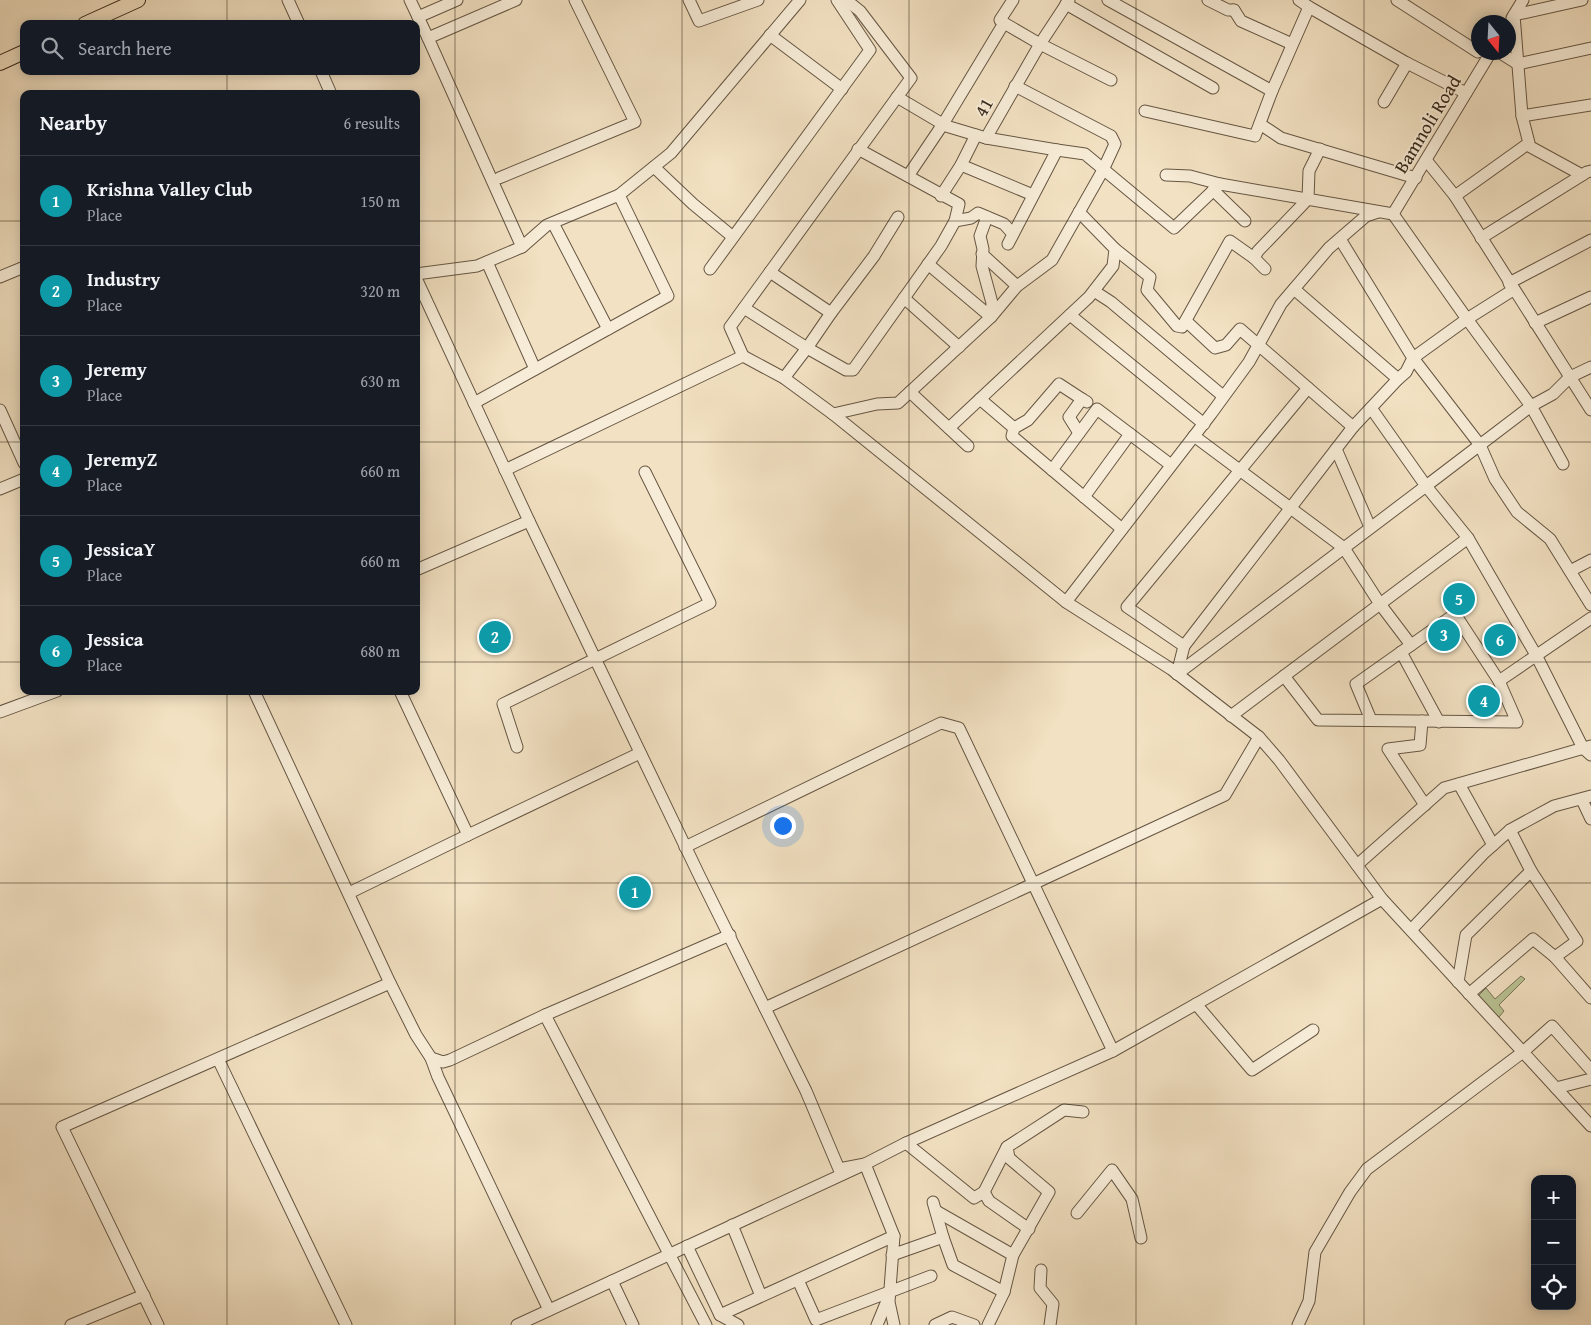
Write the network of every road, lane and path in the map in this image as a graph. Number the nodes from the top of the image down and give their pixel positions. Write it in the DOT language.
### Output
graph roads {
  1 [pos="138,0"];
  2 [pos="288,0"];
  3 [pos="410,0"];
  4 [pos="457,0"];
  5 [pos="516,0"];
  6 [pos="575,0"];
  7 [pos="689,0"];
  8 [pos="758,0"];
  9 [pos="800,0"];
  10 [pos="837,0"];
  11 [pos="846,0"];
  12 [pos="1013,0"];
  13 [pos="1108,0"];
  14 [pos="1208,0"];
  15 [pos="1397,0"];
  16 [pos="1523,0"];
  17 [pos="1582,0"];
  18 [pos="1067,2"];
  19 [pos="1304,3"];
  20 [pos="120,4"];
  21 [pos="1237,5"];
  22 [pos="1514,15"];
  23 [pos="418,18"];
  24 [pos="1516,19"];
  25 [pos="92,20"];
  26 [pos="297,20"];
  27 [pos="420,22"];
  28 [pos="1004,23"];
  29 [pos="770,35"];
  30 [pos="428,38"];
  31 [pos="1040,44"];
  32 [pos="1292,44"];
  33 [pos="1471,46"];
  34 [pos="1591,48"];
  35 [pos="1516,51"];
  36 [pos="20,54"];
  37 [pos="1481,60"];
  38 [pos="1512,60"];
  39 [pos="0,62"];
  40 [pos="1407,63"];
  41 [pos="1518,64"];
  42 [pos="323,75"];
  43 [pos="1111,80"];
  44 [pos="1015,86"];
  45 [pos="1213,88"];
  46 [pos="842,89"];
  47 [pos="329,90"];
  48 [pos="1272,91"];
  49 [pos="1466,93"];
  50 [pos="897,97"];
  51 [pos="1384,102"];
  52 [pos="1591,105"];
  53 [pos="1145,111"];
  54 [pos="1522,116"];
  55 [pos="944,124"];
  56 [pos="1260,124"];
  57 [pos="981,136"];
  58 [pos="1527,145"];
  59 [pos="858,149"];
  60 [pos="1057,150"];
  61 [pos="1320,150"];
  62 [pos="1426,160"];
  63 [pos="961,165"];
  64 [pos="654,167"];
  65 [pos="1103,170"];
  66 [pos="1586,173"];
  67 [pos="1166,175"];
  68 [pos="908,176"];
  69 [pos="499,178"];
  70 [pos="1416,178"];
  71 [pos="1216,187"];
  72 [pos="619,195"];
  73 [pos="1033,195"];
  74 [pos="941,196"];
  75 [pos="1455,196"];
  76 [pos="1308,199"];
  77 [pos="1079,212"];
  78 [pos="1379,212"];
  79 [pos="1393,214"];
  80 [pos="898,217"];
  81 [pos="987,217"];
  82 [pos="1245,221"];
  83 [pos="955,222"];
  84 [pos="553,223"];
  85 [pos="733,237"];
  86 [pos="1481,238"];
  87 [pos="1340,239"];
  88 [pos="1591,240"];
  89 [pos="522,247"];
  90 [pos="1115,249"];
  91 [pos="982,254"];
  92 [pos="1254,258"];
  93 [pos="487,262"];
  94 [pos="928,264"];
  95 [pos="20,269"];
  96 [pos="710,269"];
  97 [pos="1265,269"];
  98 [pos="770,272"];
  99 [pos="420,273"];
  100 [pos="0,278"];
  101 [pos="1509,283"];
  102 [pos="1017,286"];
  103 [pos="420,287"];
  104 [pos="1294,289"];
  105 [pos="1094,291"];
  106 [pos="1591,296"];
  107 [pos="904,298"];
  108 [pos="744,308"];
  109 [pos="831,313"];
  110 [pos="1070,315"];
  111 [pos="991,317"];
  112 [pos="1467,319"];
  113 [pos="1186,321"];
  114 [pos="1534,323"];
  115 [pos="608,329"];
  116 [pos="1258,344"];
  117 [pos="959,347"];
  118 [pos="807,348"];
  119 [pos="743,356"];
  120 [pos="1413,358"];
  121 [pos="1591,367"];
  122 [pos="535,369"];
  123 [pos="1570,377"];
  124 [pos="784,378"];
  125 [pos="1398,379"];
  126 [pos="1308,388"];
  127 [pos="910,392"];
  128 [pos="1223,396"];
  129 [pos="980,399"];
  130 [pos="1082,399"];
  131 [pos="474,403"];
  132 [pos="1531,406"];
  133 [pos="1097,408"];
  134 [pos="1371,408"];
  135 [pos="0,410"];
  136 [pos="1591,410"];
  137 [pos="833,414"];
  138 [pos="1204,424"];
  139 [pos="1353,426"];
  140 [pos="949,428"];
  141 [pos="1014,428"];
  142 [pos="1079,433"];
  143 [pos="1130,434"];
  144 [pos="1194,436"];
  145 [pos="1480,445"];
  146 [pos="968,446"];
  147 [pos="1336,449"];
  148 [pos="20,454"];
  149 [pos="1563,464"];
  150 [pos="1172,465"];
  151 [pos="1239,469"];
  152 [pos="505,470"];
  153 [pos="1052,470"];
  154 [pos="644,472"];
  155 [pos="20,481"];
  156 [pos="1426,486"];
  157 [pos="0,489"];
  158 [pos="1084,497"];
  159 [pos="1291,508"];
  160 [pos="529,522"];
  161 [pos="1370,527"];
  162 [pos="1122,529"];
  163 [pos="1468,538"];
  164 [pos="1344,548"];
  165 [pos="1591,560"];
  166 [pos="420,568"];
  167 [pos="1570,572"];
  168 [pos="1066,602"];
  169 [pos="1380,604"];
  170 [pos="1591,605"];
  171 [pos="1591,618"];
  172 [pos="1411,645"];
  173 [pos="1184,646"];
  174 [pos="1401,652"];
  175 [pos="1536,655"];
  176 [pos="594,658"];
  177 [pos="1178,674"];
  178 [pos="1284,676"];
  179 [pos="1499,681"];
  180 [pos="46,695"];
  181 [pos="256,695"];
  182 [pos="402,695"];
  183 [pos="0,712"];
  184 [pos="1231,716"];
  185 [pos="1372,720"];
  186 [pos="1422,721"];
  187 [pos="1439,722"];
  188 [pos="1260,737"];
  189 [pos="518,747"];
  190 [pos="1588,749"];
  191 [pos="640,754"];
  192 [pos="1459,784"];
  193 [pos="1587,798"];
  194 [pos="1425,806"];
  195 [pos="1591,819"];
  196 [pos="1510,830"];
  197 [pos="468,835"];
  198 [pos="1493,845"];
  199 [pos="685,847"];
  200 [pos="1357,865"];
  201 [pos="1531,871"];
  202 [pos="1033,883"];
  203 [pos="349,893"];
  204 [pos="1382,899"];
  205 [pos="1411,930"];
  206 [pos="730,935"];
  207 [pos="1554,957"];
  208 [pos="1458,982"];
  209 [pos="390,984"];
  210 [pos="1469,994"];
  211 [pos="1591,998"];
  212 [pos="1196,1004"];
  213 [pos="765,1008"];
  214 [pos="545,1014"];
  215 [pos="1313,1030"];
  216 [pos="1113,1050"];
  217 [pos="1523,1052"];
  218 [pos="431,1058"];
  219 [pos="218,1059"];
  220 [pos="1591,1070"];
  221 [pos="1591,1078"];
  222 [pos="1556,1088"];
  223 [pos="1082,1112"];
  224 [pos="1591,1126"];
  225 [pos="906,1143"];
  226 [pos="1007,1147"];
  227 [pos="865,1164"];
  228 [pos="984,1192"];
  229 [pos="1077,1213"];
  230 [pos="732,1226"];
  231 [pos="1029,1229"];
  232 [pos="894,1236"];
  233 [pos="943,1237"];
  234 [pos="1141,1238"];
  235 [pos="686,1246"];
  236 [pos="668,1255"];
  237 [pos="892,1255"];
  238 [pos="1013,1255"];
  239 [pos="1042,1270"];
  240 [pos="931,1276"];
  241 [pos="798,1280"];
  242 [pos="612,1281"];
  243 [pos="1004,1292"];
  244 [pos="889,1294"];
  245 [pos="144,1295"];
  246 [pos="761,1296"];
  247 [pos="549,1310"];
  248 [pos="720,1314"];
  249 [pos="71,1325"];
  250 [pos="158,1325"];
  251 [pos="346,1325"];
  252 [pos="517,1325"];
  253 [pos="633,1325"];
  254 [pos="706,1325"];
  255 [pos="738,1325"];
  256 [pos="877,1325"];
  257 [pos="894,1325"];
  258 [pos="935,1325"];
  259 [pos="974,1325"];
  260 [pos="988,1325"];
  261 [pos="1050,1325"];
  262 [pos="1298,1325"];
  1 -- 20 [label="main road"];
  2 -- 26 [label="street"];
  3 -- 23 [label="street"];
  4 -- 23 [label="street"];
  5 -- 30 [label="street"];
  6 -- 69 [label="street"];
  7 -- 8 [label="street"];
  9 -- 29 [label="street"];
  10 -- 46 [label="street"];
  11 -- 50 [label="street"];
  12 -- 28 [label="street"];
  13 -- 48 [label="street"];
  14 -- 21 [label="street"];
  15 -- 33 [label="street"];
  16 -- 22 [label="street"];
  17 -- 24 [label="street"];
  18 -- 31 [label="street, 41"];
  18 -- 45 [label="street"];
  19 -- 32 [label="street"];
  19 -- 40 [label="street"];
  20 -- 25 [label="main road"];
  21 -- 32 [label="street"];
  27 -- 30 [label="street"];
  28 -- 31 [label="street"];
  28 -- 55 [label="street"];
  29 -- 46 [label="street"];
  29 -- 64 [label="street"];
  30 -- 89 [label="street"];
  31 -- 43 [label="street"];
  31 -- 44 [label="street, 41"];
  32 -- 48 [label="street"];
  34 -- 41 [label="street"];
  35 -- 41 [label="street"];
  36 -- 39 [label="main road"];
  37 -- 49 [label="street, Bamnoli Road"];
  38 -- 41 [label="street"];
  40 -- 49 [label="street"];
  40 -- 51 [label="street"];
  41 -- 54 [label="street"];
  42 -- 47 [label="street"];
  44 -- 57 [label="street, 41"];
  44 -- 65 [label="street"];
  46 -- 85 [label="street"];
  48 -- 56 [label="street"];
  49 -- 62 [label="street, Bamnoli Road"];
  50 -- 55 [label="street, 41"];
  50 -- 59 [label="street"];
  52 -- 54 [label="street"];
  53 -- 56 [label="street"];
  54 -- 58 [label="street"];
  55 -- 57 [label="street, 41"];
  55 -- 68 [label="street"];
  56 -- 61 [label="street"];
  57 -- 60 [label="street"];
  57 -- 63 [label="street"];
  58 -- 66 [label="street"];
  58 -- 75 [label="street"];
  59 -- 68 [label="street"];
  59 -- 98 [label="street"];
  60 -- 65 [label="street"];
  60 -- 73 [label="street"];
  61 -- 70 [label="street"];
  61 -- 76 [label="street"];
  62 -- 70 [label="street, Bamnoli Road"];
  62 -- 75 [label="street"];
  63 -- 73 [label="street"];
  63 -- 74 [label="street"];
  64 -- 72 [label="street"];
  64 -- 85 [label="street"];
  65 -- 71 [label="street"];
  65 -- 77 [label="street"];
  66 -- 86 [label="street"];
  67 -- 71 [label="street"];
  68 -- 74 [label="street"];
  70 -- 79 [label="street, Bamnoli Road"];
  71 -- 76 [label="street"];
  71 -- 82 [label="street"];
  72 -- 84 [label="street"];
  72 -- 115 [label="street"];
  73 -- 81 [label="street"];
  74 -- 83 [label="street"];
  75 -- 86 [label="street"];
  76 -- 78 [label="street"];
  76 -- 92 [label="street"];
  77 -- 90 [label="street"];
  77 -- 102 [label="street"];
  78 -- 79 [label="street"];
  78 -- 87 [label="street"];
  79 -- 112 [label="street"];
  80 -- 109 [label="street"];
  81 -- 83 [label="street"];
  81 -- 91 [label="street"];
  83 -- 94 [label="street"];
  84 -- 89 [label="street"];
  84 -- 115 [label="street"];
  85 -- 96 [label="street"];
  86 -- 101 [label="street"];
  87 -- 104 [label="street"];
  87 -- 120 [label="street"];
  88 -- 101 [label="street"];
  89 -- 93 [label="street"];
  90 -- 105 [label="street"];
  90 -- 113 [label="street"];
  91 -- 102 [label="street"];
  91 -- 111 [label="street"];
  92 -- 97 [label="street"];
  92 -- 113 [label="street"];
  93 -- 99 [label="street"];
  93 -- 122 [label="street"];
  94 -- 107 [label="street"];
  94 -- 111 [label="street"];
  95 -- 100 [label="street"];
  98 -- 108 [label="street"];
  98 -- 109 [label="street"];
  101 -- 112 [label="street"];
  101 -- 114 [label="street"];
  102 -- 111 [label="street"];
  103 -- 131 [label="street"];
  104 -- 116 [label="street"];
  104 -- 125 [label="street"];
  105 -- 110 [label="street"];
  105 -- 128 [label="street"];
  106 -- 114 [label="street"];
  107 -- 117 [label="street"];
  107 -- 118 [label="street"];
  108 -- 118 [label="street"];
  108 -- 119 [label="street"];
  109 -- 118 [label="street"];
  110 -- 129 [label="street"];
  110 -- 138 [label="street"];
  111 -- 117 [label="street"];
  112 -- 120 [label="street"];
  112 -- 132 [label="street"];
  113 -- 116 [label="street"];
  114 -- 123 [label="street"];
  115 -- 122 [label="street"];
  116 -- 126 [label="street"];
  116 -- 128 [label="street"];
  117 -- 127 [label="street"];
  118 -- 124 [label="street"];
  119 -- 124 [label="street"];
  119 -- 152 [label="street"];
  120 -- 125 [label="street"];
  120 -- 145 [label="street"];
  121 -- 123 [label="street"];
  122 -- 131 [label="street"];
  123 -- 132 [label="street"];
  123 -- 136 [label="street"];
  124 -- 137 [label="street"];
  125 -- 134 [label="street"];
  126 -- 139 [label="street"];
  126 -- 151 [label="street"];
  127 -- 137 [label="street"];
  127 -- 140 [label="street"];
  128 -- 138 [label="street"];
  129 -- 140 [label="street"];
  129 -- 141 [label="street"];
  130 -- 133 [label="street"];
  130 -- 141 [label="street"];
  130 -- 142 [label="street"];
  131 -- 152 [label="street"];
  132 -- 145 [label="street"];
  132 -- 149 [label="street"];
  133 -- 142 [label="street"];
  133 -- 143 [label="street"];
  134 -- 139 [label="street"];
  134 -- 156 [label="street"];
  135 -- 148 [label="street"];
  137 -- 168 [label="street"];
  138 -- 144 [label="street"];
  139 -- 147 [label="street"];
  140 -- 146 [label="street"];
  141 -- 153 [label="street"];
  142 -- 153 [label="street"];
  143 -- 150 [label="street"];
  143 -- 158 [label="street"];
  144 -- 150 [label="street"];
  144 -- 151 [label="street"];
  145 -- 156 [label="street"];
  145 -- 167 [label="street"];
  147 -- 159 [label="street"];
  147 -- 161 [label="street"];
  150 -- 162 [label="street"];
  151 -- 159 [label="street"];
  151 -- 173 [label="street"];
  152 -- 160 [label="street"];
  153 -- 158 [label="street"];
  154 -- 176 [label="street"];
  155 -- 157 [label="street"];
  156 -- 161 [label="street"];
  156 -- 163 [label="street"];
  158 -- 162 [label="street"];
  159 -- 164 [label="street"];
  159 -- 173 [label="street"];
  160 -- 166 [label="street"];
  160 -- 176 [label="street"];
  161 -- 164 [label="street"];
  162 -- 168 [label="street"];
  163 -- 169 [label="street"];
  163 -- 175 [label="street"];
  164 -- 169 [label="street"];
  164 -- 177 [label="street"];
  165 -- 167 [label="street"];
  167 -- 170 [label="street"];
  168 -- 177 [label="street"];
  169 -- 172 [label="street"];
  169 -- 178 [label="street"];
  171 -- 175 [label="street"];
  172 -- 174 [label="street"];
  172 -- 179 [label="street"];
  173 -- 177 [label="street"];
  174 -- 185 [label="street"];
  174 -- 187 [label="street"];
  175 -- 179 [label="street"];
  175 -- 190 [label="street"];
  176 -- 189 [label="street"];
  176 -- 191 [label="street"];
  177 -- 184 [label="street"];
  178 -- 184 [label="street"];
  178 -- 185 [label="street"];
  179 -- 187 [label="street"];
  180 -- 183 [label="street"];
  181 -- 203 [label="street"];
  182 -- 197 [label="street"];
  184 -- 188 [label="street"];
  185 -- 186 [label="street"];
  186 -- 187 [label="street"];
  186 -- 194 [label="street"];
  188 -- 200 [label="street"];
  188 -- 202 [label="street"];
  190 -- 192 [label="street"];
  191 -- 197 [label="street"];
  191 -- 199 [label="street"];
  192 -- 194 [label="street"];
  192 -- 198 [label="street"];
  193 -- 195 [label="street"];
  193 -- 196 [label="street"];
  194 -- 200 [label="street"];
  196 -- 198 [label="street"];
  196 -- 201 [label="street"];
  197 -- 203 [label="street"];
  198 -- 205 [label="street"];
  199 -- 202 [label="street"];
  199 -- 206 [label="street"];
  200 -- 204 [label="street"];
  201 -- 207 [label="street"];
  201 -- 208 [label="street"];
  202 -- 213 [label="street"];
  202 -- 216 [label="street"];
  203 -- 209 [label="street"];
  204 -- 205 [label="street"];
  204 -- 212 [label="street"];
  205 -- 208 [label="street"];
  206 -- 213 [label="street"];
  206 -- 214 [label="street"];
  207 -- 210 [label="street"];
  207 -- 211 [label="street"];
  208 -- 210 [label="street"];
  209 -- 218 [label="street"];
  209 -- 219 [label="street"];
  210 -- 217 [label="street"];
  212 -- 215 [label="street"];
  212 -- 216 [label="street"];
  213 -- 227 [label="street"];
  214 -- 218 [label="street"];
  214 -- 236 [label="street"];
  216 -- 225 [label="street"];
  217 -- 220 [label="street"];
  217 -- 222 [label="street"];
  217 -- 262 [label="street"];
  218 -- 247 [label="street"];
  219 -- 245 [label="street"];
  219 -- 251 [label="street"];
  221 -- 222 [label="street"];
  222 -- 224 [label="street"];
  223 -- 226 [label="street"];
  225 -- 227 [label="street"];
  225 -- 228 [label="street"];
  226 -- 228 [label="street"];
  226 -- 231 [label="street"];
  227 -- 230 [label="street"];
  227 -- 232 [label="street"];
  228 -- 231 [label="street"];
  229 -- 234 [label="street"];
  230 -- 235 [label="street"];
  230 -- 246 [label="street"];
  231 -- 238 [label="street"];
  232 -- 237 [label="street"];
  232 -- 241 [label="street"];
  233 -- 237 [label="street"];
  233 -- 238 [label="street"];
  233 -- 243 [label="street"];
  235 -- 236 [label="street"];
  235 -- 248 [label="street"];
  236 -- 242 [label="street"];
  236 -- 254 [label="street"];
  237 -- 244 [label="street"];
  238 -- 243 [label="street"];
  239 -- 261 [label="street"];
  240 -- 244 [label="street"];
  241 -- 244 [label="street"];
  241 -- 246 [label="street"];
  242 -- 247 [label="street"];
  242 -- 253 [label="street"];
  243 -- 260 [label="street"];
  244 -- 256 [label="street"];
  244 -- 257 [label="street"];
  245 -- 249 [label="street"];
  245 -- 250 [label="street"];
  246 -- 248 [label="street"];
  247 -- 252 [label="street"];
  248 -- 255 [label="street"];
  258 -- 259 [label="street"];
}
